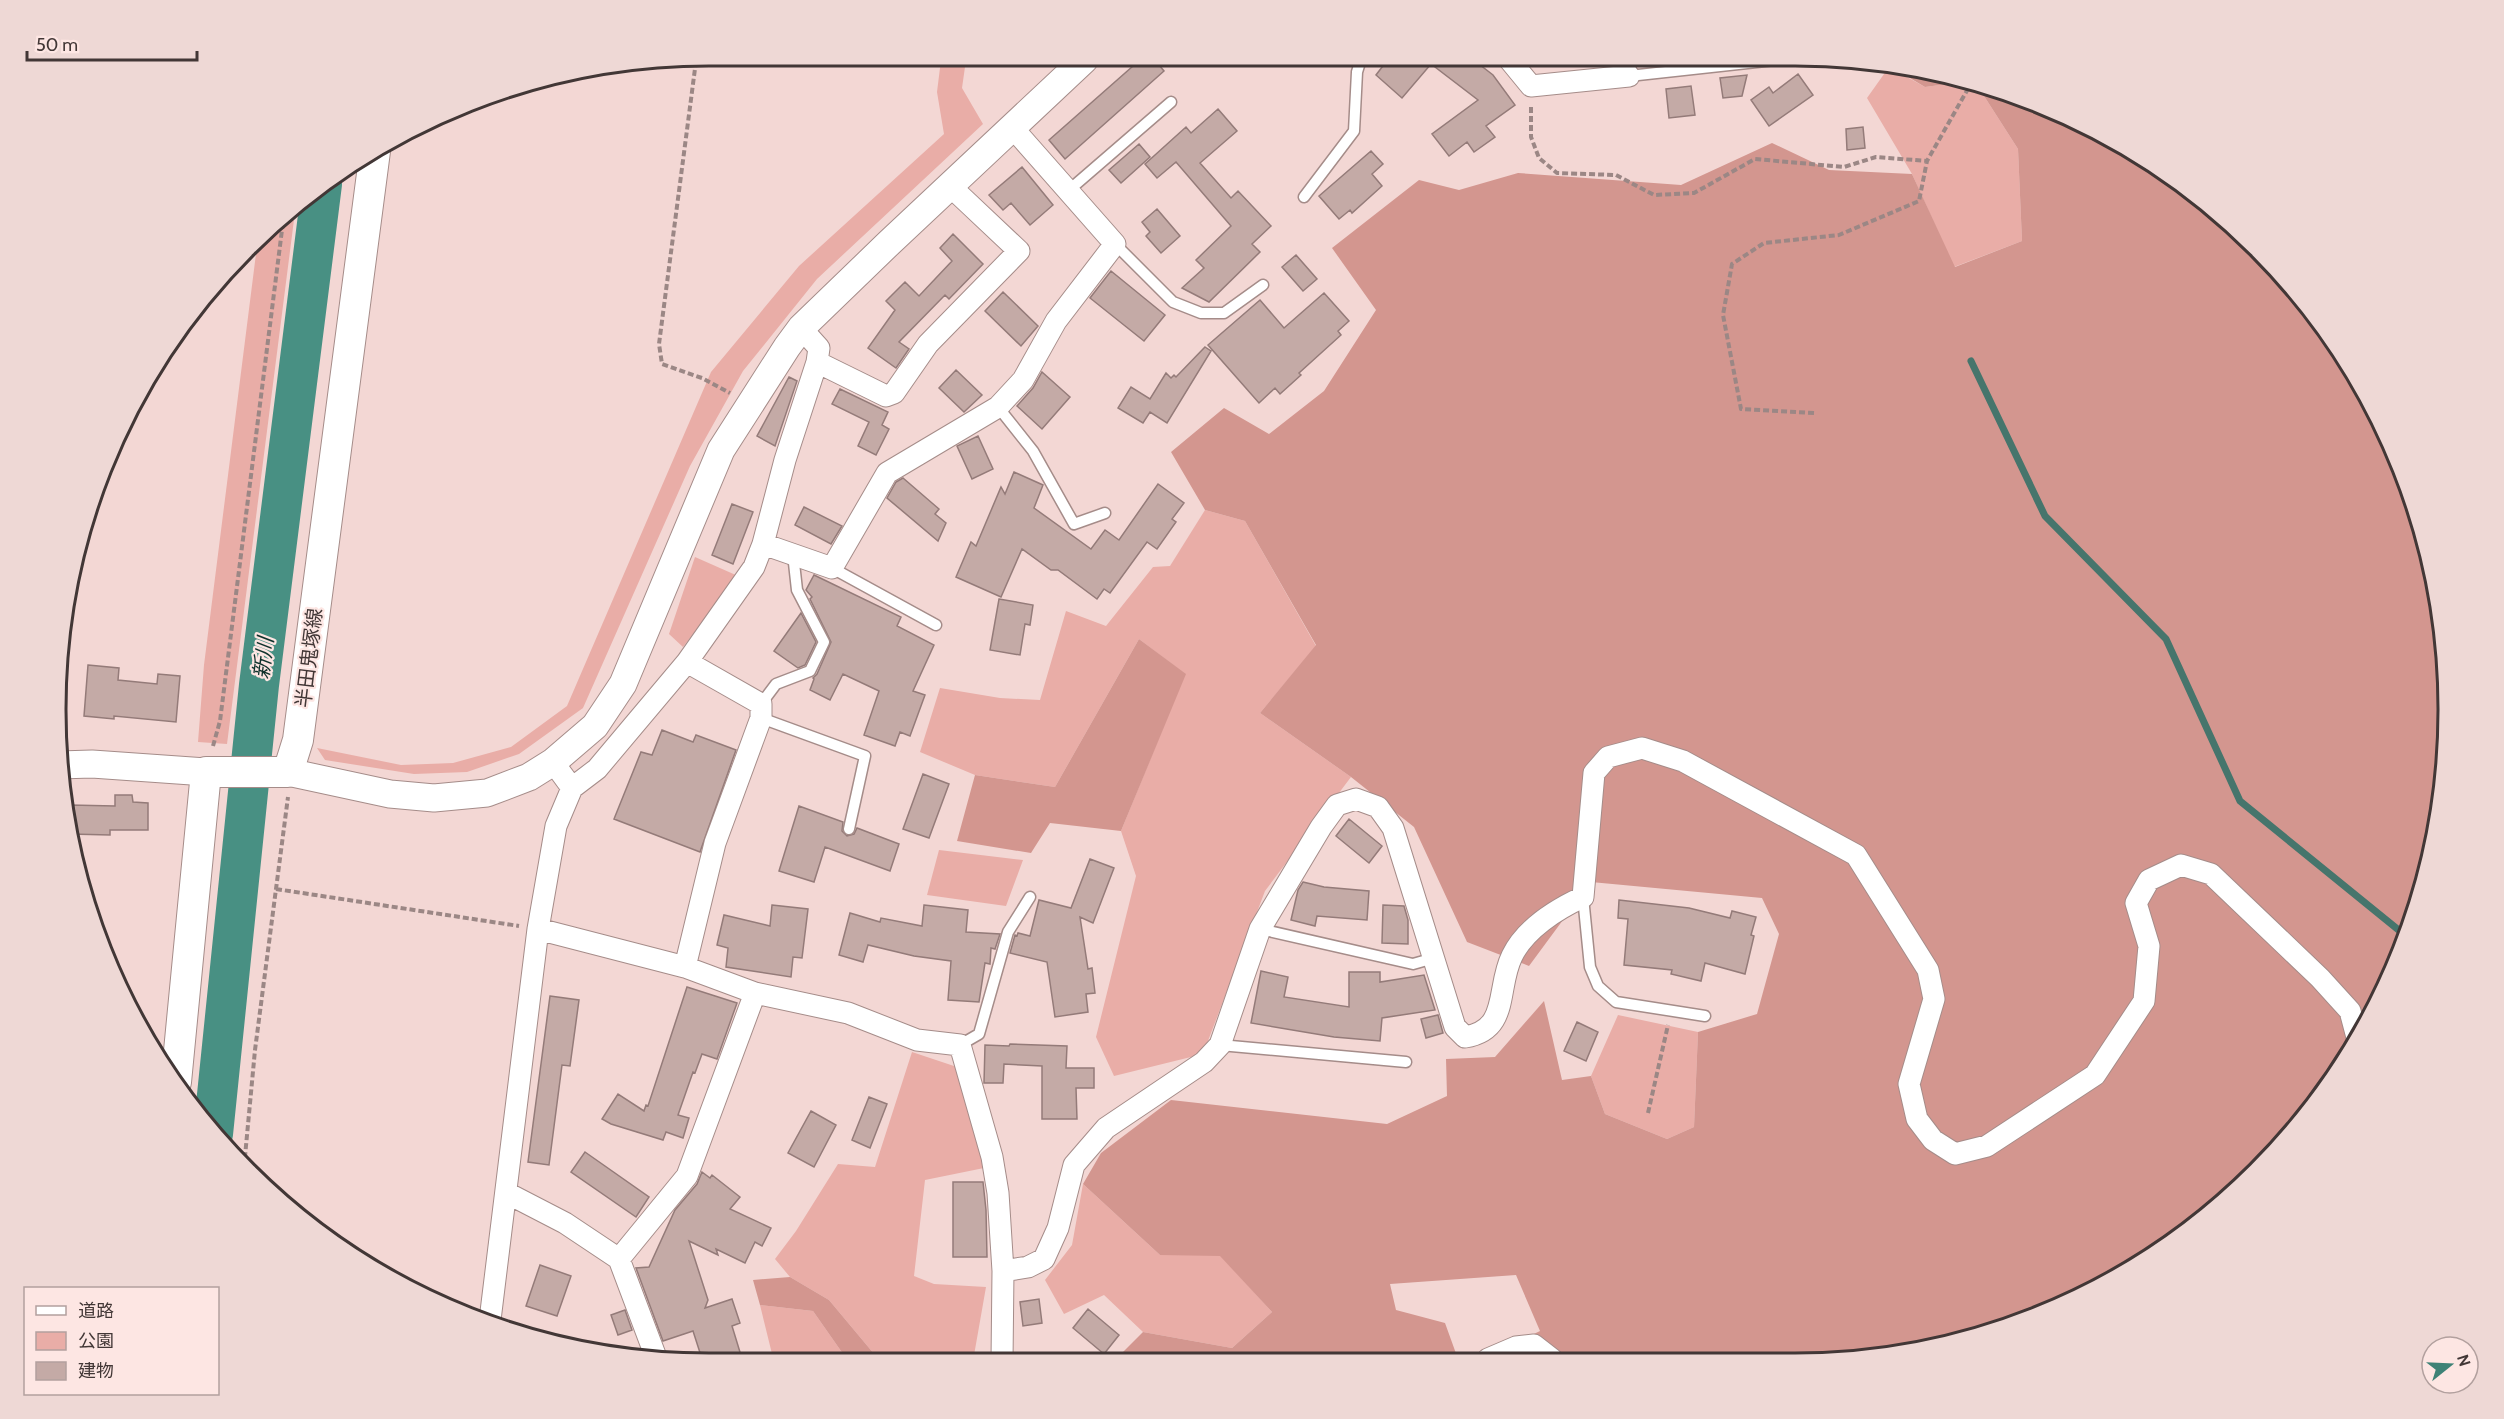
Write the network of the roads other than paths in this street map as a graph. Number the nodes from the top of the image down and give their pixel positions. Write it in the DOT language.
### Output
graph roads {
  1 [pos="1077,66"];
  2 [pos="1359,66"];
  3 [pos="1515,66"];
  4 [pos="1647,66"];
  5 [pos="1630,67"];
  6 [pos="1171,102"];
  7 [pos="1011,126"];
  8 [pos="374,161"];
  9 [pos="949,185"];
  10 [pos="1068,191"];
  11 [pos="1305,197"];
  12 [pos="1115,244"];
  13 [pos="1263,285"];
  14 [pos="801,328"];
  15 [pos="818,362"];
  16 [pos="998,407"];
  17 [pos="1105,513"];
  18 [pos="764,544"];
  19 [pos="793,554"];
  20 [pos="832,568"];
  21 [pos="936,626"];
  22 [pos="687,662"];
  23 [pos="761,711"];
  24 [pos="553,762"];
  25 [pos="69,765"];
  26 [pos="207,772"];
  27 [pos="288,772"];
  28 [pos="572,788"];
  29 [pos="849,829"];
  30 [pos="1030,897"];
  31 [pos="1583,897"];
  32 [pos="538,929"];
  33 [pos="1260,929"];
  34 [pos="1434,958"];
  35 [pos="685,967"];
  36 [pos="755,993"];
  37 [pos="1706,1016"];
  38 [pos="2354,1027"];
  39 [pos="960,1045"];
  40 [pos="1220,1045"];
  41 [pos="1406,1062"];
  42 [pos="177,1071"];
  43 [pos="507,1193"];
  44 [pos="619,1258"];
  45 [pos="1003,1271"];
  46 [pos="491,1314"];
  47 [pos="653,1350"];
  48 [pos="1002,1353"];
  49 [pos="1502,1353"];
  50 [pos="1544,1353"];
  1 -- 7 [label="street"];
  2 -- 11 [label="lane"];
  3 -- 5 [label="street"];
  4 -- 5 [label="lane"];
  6 -- 10 [label="lane"];
  7 -- 9 [label="street"];
  7 -- 10 [label="street"];
  8 -- 27 [label="main road, 半田鬼塚線"];
  9 -- 14 [label="street"];
  9 -- 15 [label="street"];
  10 -- 12 [label="street"];
  12 -- 13 [label="lane"];
  12 -- 16 [label="street"];
  14 -- 15 [label="street"];
  14 -- 24 [label="street"];
  15 -- 18 [label="street"];
  16 -- 17 [label="lane"];
  16 -- 20 [label="street"];
  18 -- 19 [label="street"];
  18 -- 22 [label="street"];
  19 -- 20 [label="street"];
  19 -- 23 [label="lane"];
  20 -- 21 [label="lane"];
  22 -- 23 [label="street"];
  22 -- 28 [label="street"];
  23 -- 29 [label="lane"];
  23 -- 35 [label="street"];
  24 -- 27 [label="street"];
  24 -- 28 [label="street"];
  25 -- 26 [label="street"];
  26 -- 27 [label="main road"];
  26 -- 42 [label="main road"];
  28 -- 32 [label="street"];
  30 -- 39 [label="lane"];
  31 -- 34 [label="street"];
  31 -- 37 [label="lane"];
  31 -- 38 [label="street"];
  32 -- 35 [label="street"];
  32 -- 43 [label="street"];
  33 -- 34 [label="lane"];
  33 -- 34 [label="street"];
  33 -- 40 [label="street"];
  35 -- 36 [label="street"];
  36 -- 39 [label="street"];
  36 -- 44 [label="street"];
  39 -- 45 [label="street"];
  40 -- 41 [label="lane"];
  40 -- 45 [label="street"];
  43 -- 44 [label="street"];
  43 -- 46 [label="street"];
  44 -- 47 [label="street"];
  45 -- 48 [label="street"];
  49 -- 50 [label="street"];
}
